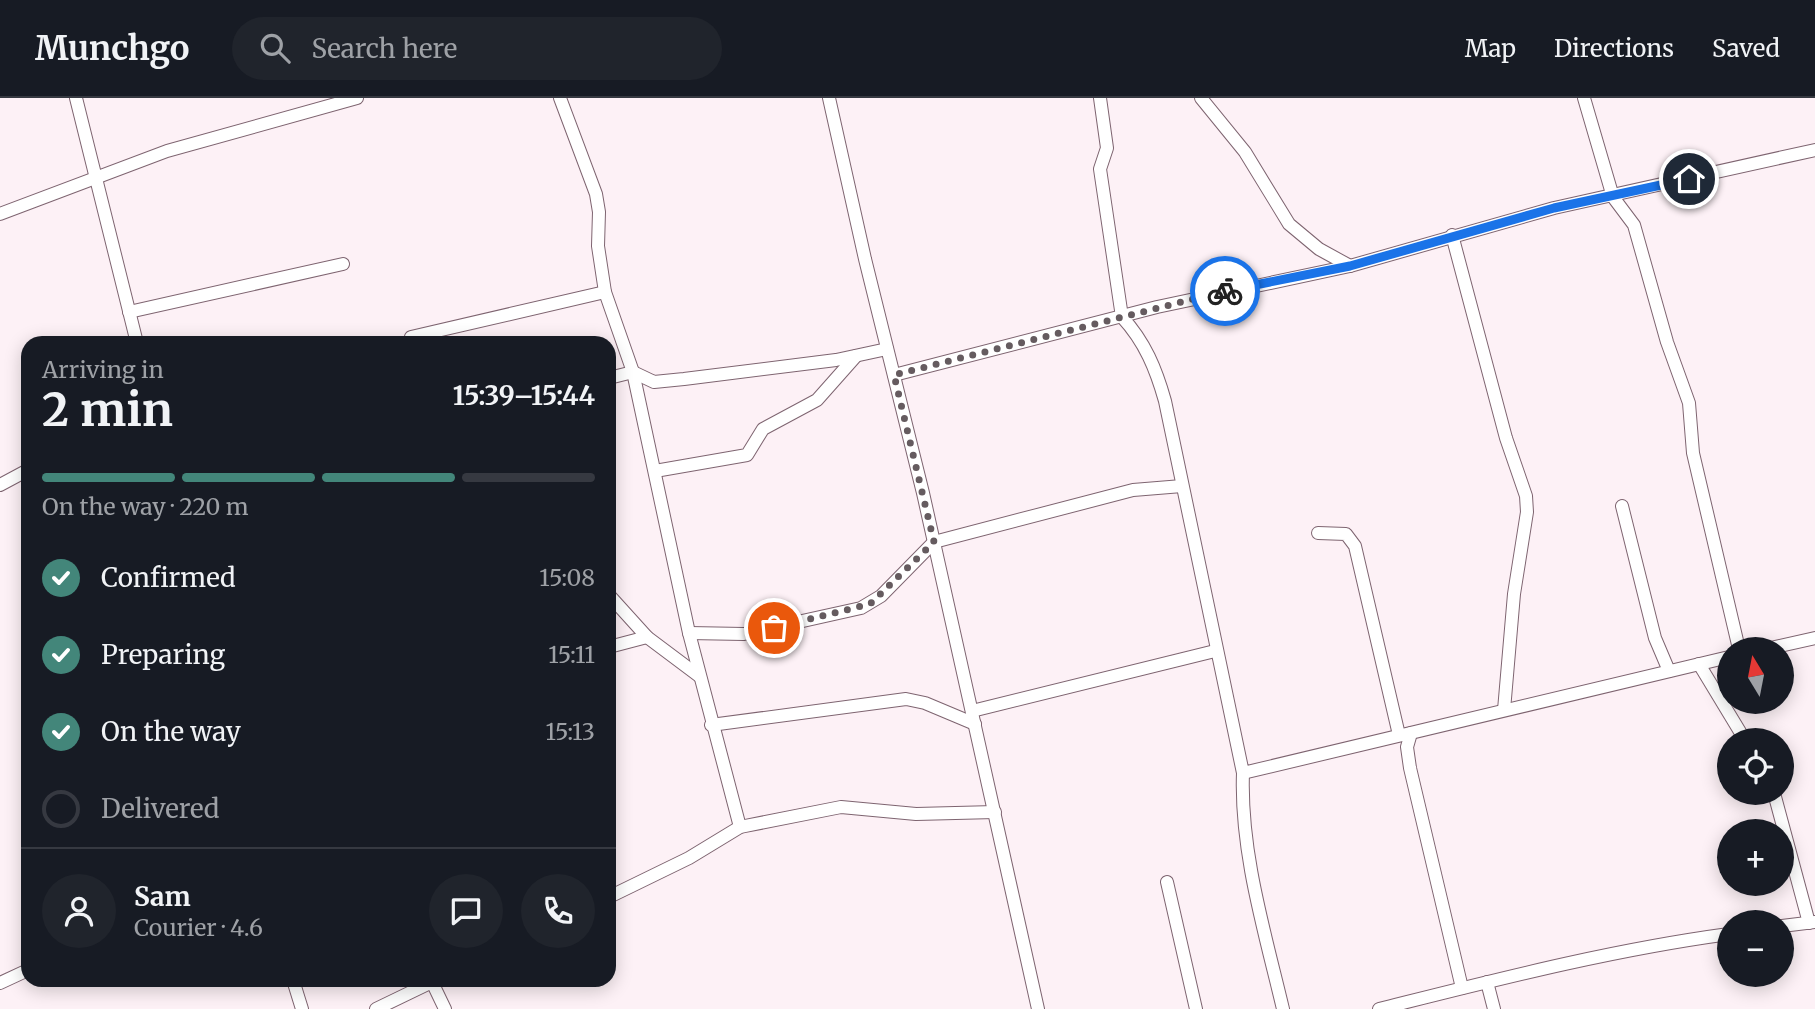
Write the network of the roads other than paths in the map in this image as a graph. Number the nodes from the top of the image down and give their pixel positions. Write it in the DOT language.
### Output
graph roads {
  1 [pos="76,98"];
  2 [pos="357,98"];
  3 [pos="560,98"];
  4 [pos="829,98"];
  5 [pos="1100,98"];
  6 [pos="1201,98"];
  7 [pos="1584,98"];
  8 [pos="1815,150"];
  9 [pos="94,178"];
  10 [pos="1613,197"];
  11 [pos="0,214"];
  12 [pos="1452,236"];
  13 [pos="343,264"];
  14 [pos="1350,266"];
  15 [pos="605,292"];
  16 [pos="129,312"];
  17 [pos="1122,317"];
  18 [pos="135,336"];
  19 [pos="415,336"];
  20 [pos="887,349"];
  21 [pos="856,356"];
  22 [pos="633,372"];
  23 [pos="894,375"];
  24 [pos="616,376"];
  25 [pos="655,471"];
  26 [pos="21,474"];
  27 [pos="0,485"];
  28 [pos="1182,486"];
  29 [pos="1622,506"];
  30 [pos="1318,533"];
  31 [pos="934,542"];
  32 [pos="616,603"];
  33 [pos="689,633"];
  34 [pos="647,637"];
  35 [pos="1736,637"];
  36 [pos="1815,638"];
  37 [pos="1794,643"];
  38 [pos="616,646"];
  39 [pos="1215,651"];
  40 [pos="1717,660"];
  41 [pos="1699,664"];
  42 [pos="1669,671"];
  43 [pos="699,676"];
  44 [pos="1504,710"];
  45 [pos="973,717"];
  46 [pos="712,725"];
  47 [pos="1738,728"];
  48 [pos="1405,734"];
  49 [pos="1244,773"];
  50 [pos="1778,805"];
  51 [pos="995,812"];
  52 [pos="740,827"];
  53 [pos="1167,882"];
  54 [pos="616,894"];
  55 [pos="1812,922"];
  56 [pos="1794,924"];
  57 [pos="1717,935"];
  58 [pos="21,973"];
  59 [pos="1487,982"];
  60 [pos="0,983"];
  61 [pos="295,987"];
  62 [pos="422,987"];
  63 [pos="436,987"];
  64 [pos="1462,988"];
  65 [pos="302,1009"];
  66 [pos="376,1009"];
  67 [pos="445,1009"];
  68 [pos="1038,1009"];
  69 [pos="1196,1009"];
  70 [pos="1283,1009"];
  71 [pos="1379,1009"];
  72 [pos="1494,1009"];
  1 -- 9 [label="street"];
  2 -- 9 [label="street"];
  3 -- 15 [label="street"];
  4 -- 20 [label="street"];
  5 -- 17 [label="street"];
  6 -- 14 [label="street"];
  7 -- 10 [label="street"];
  8 -- 10 [label="street"];
  9 -- 11 [label="street"];
  9 -- 16 [label="street"];
  10 -- 12 [label="street"];
  10 -- 35 [label="street"];
  12 -- 14 [label="street"];
  12 -- 44 [label="street"];
  13 -- 16 [label="street"];
  14 -- 17 [label="street"];
  15 -- 19 [label="street"];
  15 -- 22 [label="street"];
  16 -- 18 [label="street"];
  17 -- 23 [label="street"];
  17 -- 28 [label="street"];
  20 -- 21 [label="street"];
  20 -- 23 [label="street"];
  21 -- 22 [label="street"];
  21 -- 25 [label="street"];
  22 -- 24 [label="street"];
  22 -- 25 [label="street"];
  23 -- 31 [label="street"];
  25 -- 33 [label="street"];
  26 -- 27 [label="street"];
  28 -- 31 [label="street"];
  28 -- 39 [label="street"];
  29 -- 42 [label="street"];
  30 -- 48 [label="street"];
  31 -- 33 [label="street"];
  31 -- 45 [label="street"];
  32 -- 34 [label="street"];
  33 -- 43 [label="street"];
  34 -- 38 [label="street"];
  34 -- 43 [label="street"];
  36 -- 37 [label="street"];
  39 -- 45 [label="street"];
  39 -- 49 [label="street"];
  40 -- 41 [label="street"];
  41 -- 42 [label="street"];
  41 -- 47 [label="street"];
  42 -- 44 [label="street"];
  43 -- 46 [label="street"];
  44 -- 48 [label="street"];
  45 -- 46 [label="street"];
  45 -- 51 [label="street"];
  46 -- 52 [label="street"];
  48 -- 49 [label="street"];
  48 -- 64 [label="street"];
  49 -- 70 [label="street"];
  50 -- 55 [label="street"];
  51 -- 52 [label="street"];
  51 -- 68 [label="street"];
  52 -- 54 [label="street"];
  53 -- 69 [label="street"];
  55 -- 56 [label="street"];
  57 -- 59 [label="street"];
  58 -- 60 [label="street"];
  59 -- 64 [label="street"];
  59 -- 72 [label="street"];
  61 -- 65 [label="street"];
  62 -- 66 [label="street"];
  63 -- 67 [label="street"];
  64 -- 71 [label="street"];
}
